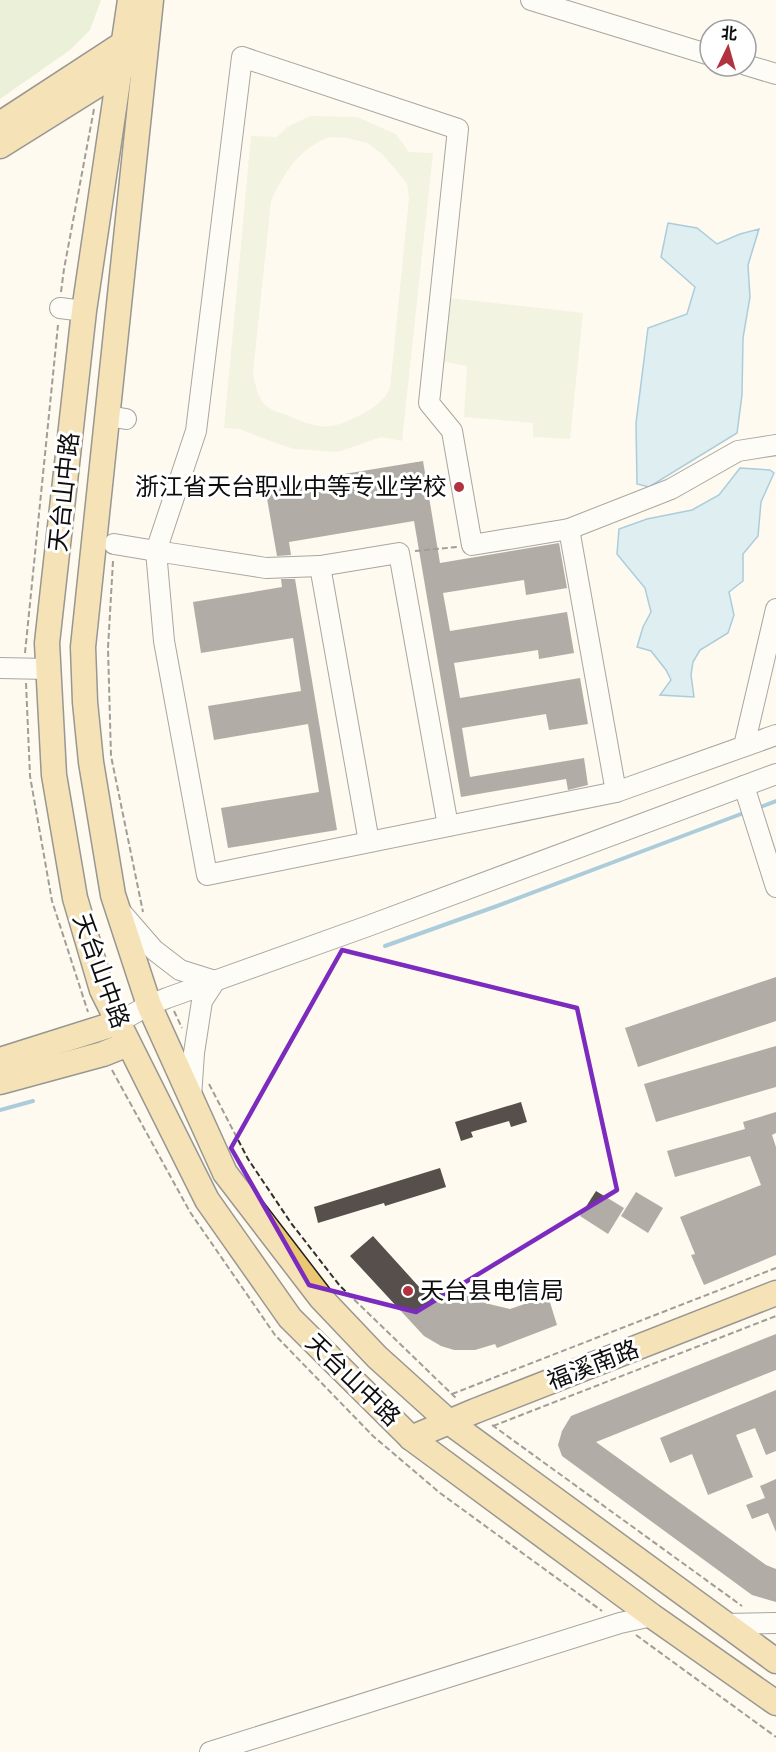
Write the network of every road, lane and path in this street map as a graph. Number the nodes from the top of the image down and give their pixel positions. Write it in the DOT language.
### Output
graph roads {
  1 [pos="130,0"];
  2 [pos="151,0"];
  3 [pos="531,0"];
  4 [pos="124,43"];
  5 [pos="698,51"];
  6 [pos="758,69"];
  7 [pos="120,71"];
  8 [pos="776,74"];
  9 [pos="98,85"];
  10 [pos="0,124"];
  11 [pos="0,146"];
  12 [pos="60,308"];
  13 [pos="84,311"];
  14 [pos="776,445"];
  15 [pos="569,529"];
  16 [pos="114,544"];
  17 [pos="472,545"];
  18 [pos="156,551"];
  19 [pos="399,553"];
  20 [pos="320,566"];
  21 [pos="776,609"];
  22 [pos="772,640"];
  23 [pos="0,668"];
  24 [pos="37,669"];
  25 [pos="776,735"];
  26 [pos="744,746"];
  27 [pos="776,774"];
  28 [pos="744,786"];
  29 [pos="616,792"];
  30 [pos="448,826"];
  31 [pos="369,842"];
  32 [pos="776,887"];
  33 [pos="117,908"];
  34 [pos="143,915"];
  35 [pos="215,981"];
  36 [pos="158,1001"];
  37 [pos="111,1038"];
  38 [pos="194,1053"];
  39 [pos="0,1060"];
  40 [pos="0,1082"];
  41 [pos="191,1098"];
  42 [pos="776,1268"];
  43 [pos="776,1293"];
  44 [pos="776,1316"];
  45 [pos="451,1394"];
  46 [pos="475,1411"];
  47 [pos="449,1422"];
  48 [pos="493,1426"];
  49 [pos="411,1438"];
  50 [pos="652,1616"];
  51 [pos="620,1623"];
  52 [pos="770,1623"];
  53 [pos="724,1624"];
  54 [pos="776,1661"];
  55 [pos="776,1703"];
  56 [pos="776,1737"];
  57 [pos="210,1752"];
  1 -- 4 [label="main road, 天台山中路"];
  2 -- 33 [label="main road, 天台山中路"];
  3 -- 5 [label="street"];
  4 -- 7 [label="main road, 天台山中路"];
  4 -- 10 [label="main road"];
  6 -- 8 [label="street"];
  7 -- 9 [label="main road"];
  7 -- 13 [label="main road, 天台山中路"];
  9 -- 11 [label="main road"];
  9 -- 12 [label="path"];
  12 -- 13 [label="street"];
  12 -- 24 [label="path"];
  13 -- 24 [label="main road, 天台山中路"];
  14 -- 15 [label="street"];
  15 -- 17 [label="street"];
  15 -- 29 [label="street"];
  16 -- 18 [label="street"];
  16 -- 34 [label="path"];
  17 -- 18 [label="street"];
  17 -- 19 [label="path"];
  18 -- 20 [label="street"];
  18 -- 31 [label="street"];
  19 -- 20 [label="street"];
  19 -- 30 [label="street"];
  20 -- 31 [label="street"];
  21 -- 22 [label="street"];
  22 -- 26 [label="street"];
  23 -- 24 [label="street"];
  24 -- 37 [label="main road, 天台山中路"];
  24 -- 37 [label="path"];
  25 -- 26 [label="street"];
  26 -- 29 [label="street"];
  27 -- 28 [label="street"];
  28 -- 32 [label="street"];
  28 -- 35 [label="street"];
  29 -- 30 [label="street"];
  30 -- 31 [label="street"];
  33 -- 35 [label="street"];
  33 -- 36 [label="main road, 天台山中路"];
  35 -- 36 [label="street"];
  35 -- 38 [label="street"];
  36 -- 37 [label="street"];
  36 -- 38 [label="path"];
  36 -- 41 [label="main road, 天台山中路"];
  37 -- 39 [label="main road"];
  37 -- 40 [label="main road"];
  37 -- 49 [label="main road, 天台山中路"];
  37 -- 51 [label="path"];
  38 -- 41 [label="street"];
  38 -- 45 [label="path"];
  41 -- 47 [label="main road, 天台山中路"];
  42 -- 45 [label="path"];
  43 -- 46 [label="main road, 福溪南路"];
  44 -- 48 [label="path"];
  45 -- 46 [label="path"];
  46 -- 47 [label="main road, 福溪南路"];
  46 -- 48 [label="path"];
  47 -- 49 [label="main road, 福溪南路"];
  47 -- 53 [label="main road, 天台山中路"];
  48 -- 52 [label="path"];
  49 -- 50 [label="main road, 天台山中路"];
  50 -- 51 [label="street"];
  50 -- 55 [label="main road, 天台山中路"];
  51 -- 56 [label="path"];
  51 -- 57 [label="street"];
  52 -- 53 [label="street"];
  53 -- 54 [label="main road, 天台山中路"];
}
